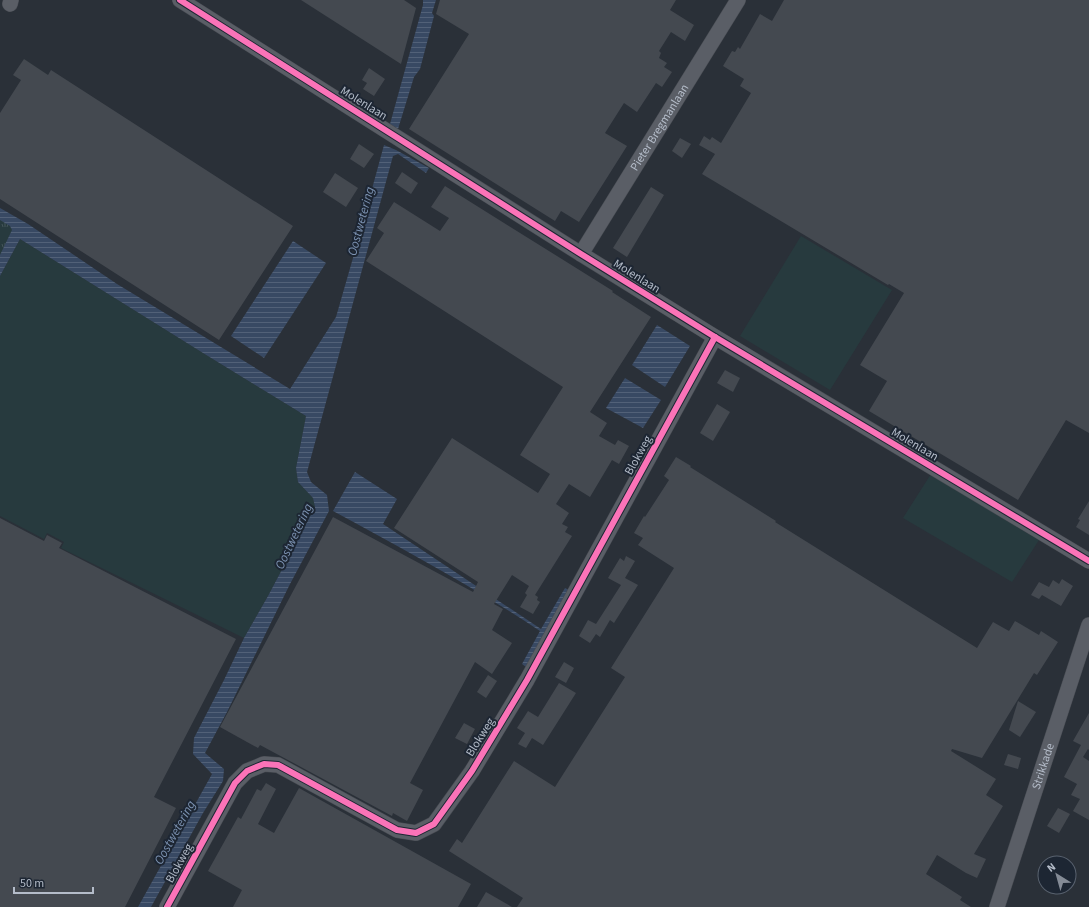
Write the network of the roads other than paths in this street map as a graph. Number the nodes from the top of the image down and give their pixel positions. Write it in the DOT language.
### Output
graph roads {
  1 [pos="180,0"];
  2 [pos="738,0"];
  3 [pos="581,254"];
  4 [pos="715,337"];
  5 [pos="1089,561"];
  6 [pos="1089,627"];
  7 [pos="167,907"];
  8 [pos="997,907"];
  1 -- 3 [label="street, Molenlaan"];
  2 -- 3 [label="street, Pieter Bregmanlaan"];
  3 -- 4 [label="street, Molenlaan"];
  4 -- 5 [label="street, Molenlaan"];
  4 -- 7 [label="street, Blokweg"];
  6 -- 8 [label="street, Strikkade"];
}
